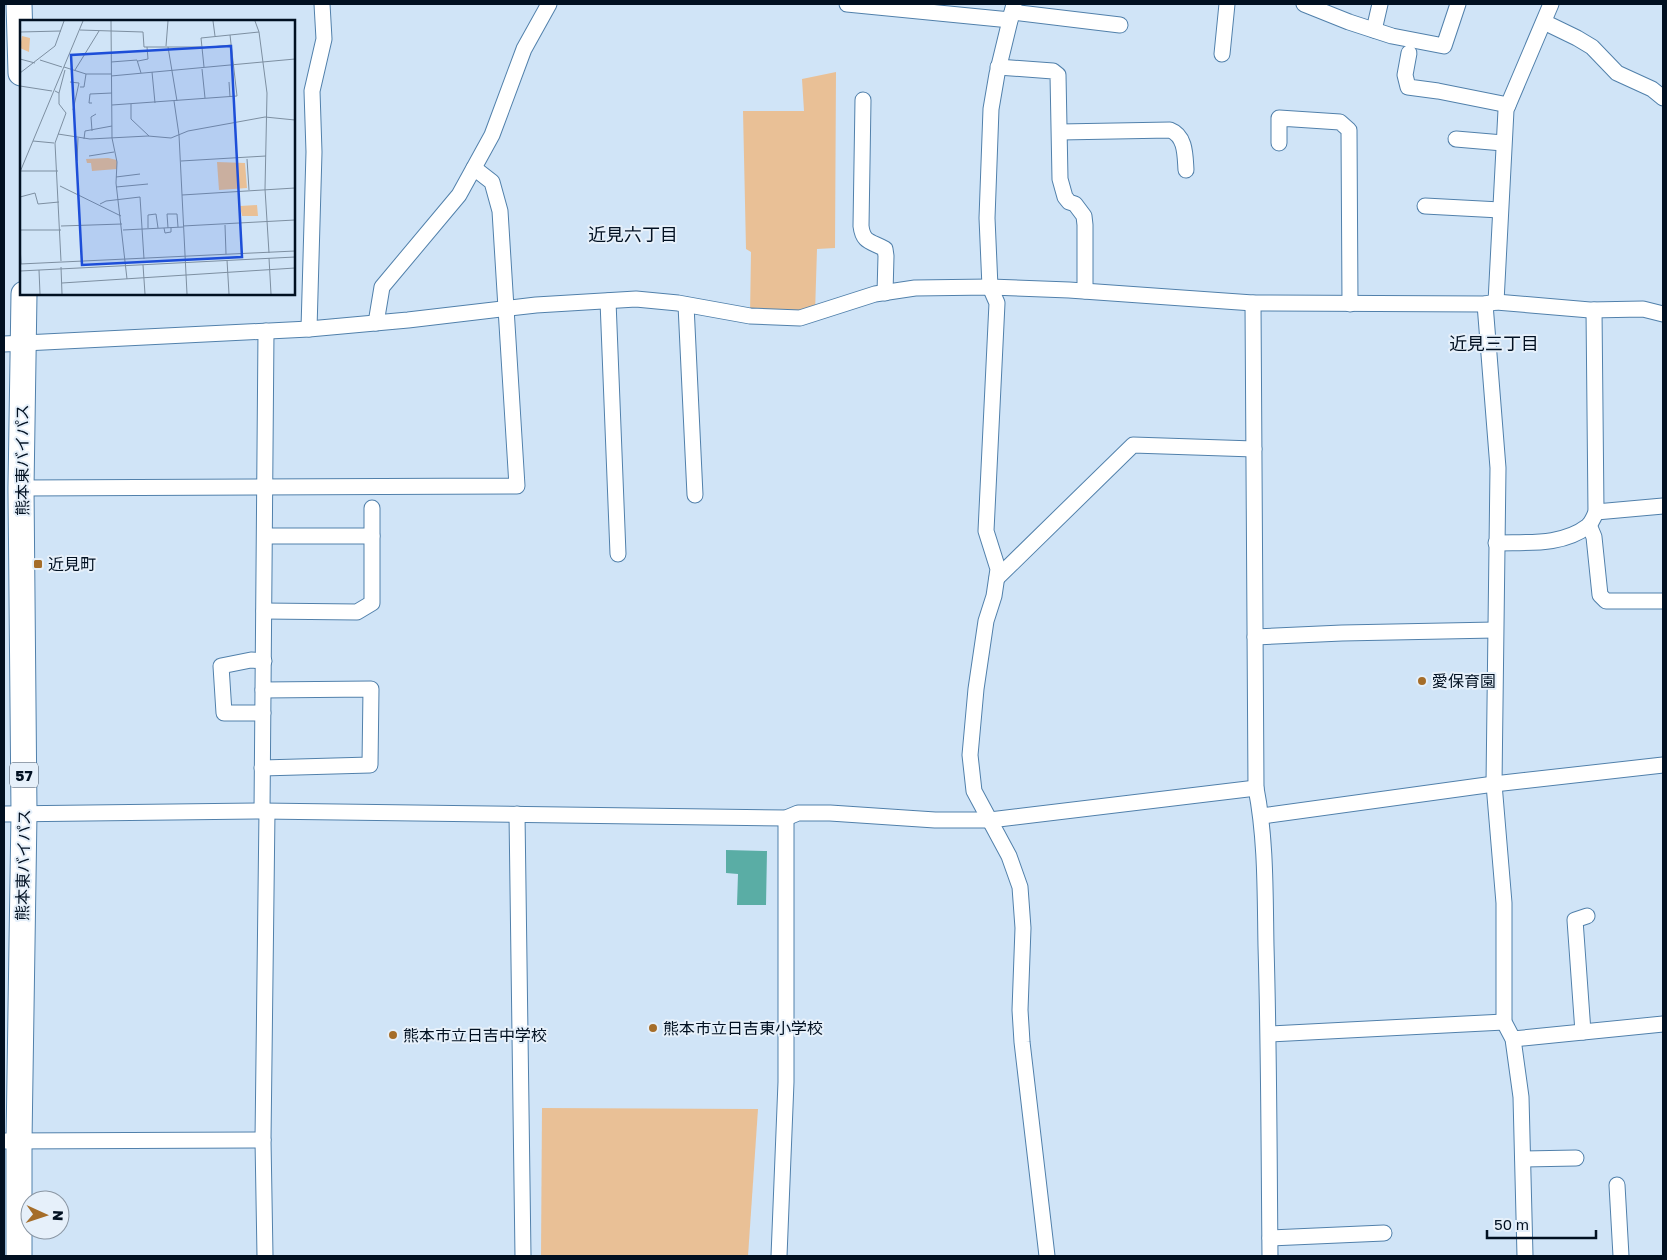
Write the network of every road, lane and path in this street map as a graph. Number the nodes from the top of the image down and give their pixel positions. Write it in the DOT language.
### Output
graph roads {
  1 [pos="19,4"];
  2 [pos="36,4"];
  3 [pos="322,4"];
  4 [pos="549,4"];
  5 [pos="848,4"];
  6 [pos="1227,4"];
  7 [pos="1304,4"];
  8 [pos="1380,4"];
  9 [pos="1458,4"];
  10 [pos="1551,4"];
  11 [pos="1012,12"];
  12 [pos="36,20"];
  13 [pos="1544,22"];
  14 [pos="1120,25"];
  15 [pos="1374,30"];
  16 [pos="20,38"];
  17 [pos="1409,53"];
  18 [pos="1222,54"];
  19 [pos="998,67"];
  20 [pos="1663,98"];
  21 [pos="863,100"];
  22 [pos="1508,105"];
  23 [pos="1060,132"];
  24 [pos="1456,139"];
  25 [pos="1279,143"];
  26 [pos="1503,143"];
  27 [pos="474,168"];
  28 [pos="1186,170"];
  29 [pos="1425,206"];
  30 [pos="1500,210"];
  31 [pos="990,287"];
  32 [pos="1085,291"];
  33 [pos="885,293"];
  34 [pos="24,295"];
  35 [pos="608,301"];
  36 [pos="1253,303"];
  37 [pos="1491,303"];
  38 [pos="686,304"];
  39 [pos="1350,304"];
  40 [pos="507,308"];
  41 [pos="1594,310"];
  42 [pos="1663,314"];
  43 [pos="376,323"];
  44 [pos="310,329"];
  45 [pos="266,331"];
  46 [pos="13,345"];
  47 [pos="1254,449"];
  48 [pos="266,487"];
  49 [pos="21,488"];
  50 [pos="695,495"];
  51 [pos="1663,506"];
  52 [pos="372,508"];
  53 [pos="1592,519"];
  54 [pos="265,536"];
  55 [pos="372,536"];
  56 [pos="1496,543"];
  57 [pos="618,554"];
  58 [pos="997,578"];
  59 [pos="1663,601"];
  60 [pos="264,611"];
  61 [pos="1495,630"];
  62 [pos="1255,637"];
  63 [pos="264,661"];
  64 [pos="263,690"];
  65 [pos="263,714"];
  66 [pos="1663,765"];
  67 [pos="262,768"];
  68 [pos="1494,784"];
  69 [pos="1256,788"];
  70 [pos="264,811"];
  71 [pos="14,813"];
  72 [pos="517,814"];
  73 [pos="1262,816"];
  74 [pos="786,818"];
  75 [pos="990,820"];
  76 [pos="1587,916"];
  77 [pos="1504,1022"];
  78 [pos="1663,1024"];
  79 [pos="1583,1032"];
  80 [pos="1269,1034"];
  81 [pos="1513,1039"];
  82 [pos="263,1140"];
  83 [pos="11,1141"];
  84 [pos="1576,1158"];
  85 [pos="1523,1159"];
  86 [pos="1617,1185"];
  87 [pos="1384,1233"];
  88 [pos="1270,1238"];
  89 [pos="20,1256"];
  90 [pos="265,1256"];
  91 [pos="523,1256"];
  92 [pos="779,1256"];
  93 [pos="1047,1256"];
  94 [pos="1270,1256"];
  95 [pos="1525,1256"];
  96 [pos="1621,1256"];
  1 -- 16 [label="highway"];
  2 -- 12 [label="highway"];
  3 -- 44 [label="street"];
  4 -- 27 [label="street"];
  5 -- 11 [label="street"];
  6 -- 18 [label="street"];
  7 -- 15 [label="street"];
  8 -- 15 [label="street"];
  9 -- 15 [label="street"];
  10 -- 13 [label="street"];
  11 -- 14 [label="street"];
  11 -- 19 [label="street"];
  13 -- 20 [label="street"];
  13 -- 22 [label="street"];
  17 -- 22 [label="street"];
  19 -- 23 [label="street"];
  19 -- 31 [label="street"];
  21 -- 33 [label="street"];
  22 -- 26 [label="street"];
  23 -- 28 [label="street"];
  23 -- 32 [label="street"];
  24 -- 26 [label="street"];
  25 -- 39 [label="street"];
  26 -- 30 [label="street"];
  27 -- 40 [label="street"];
  27 -- 43 [label="street"];
  29 -- 30 [label="street"];
  30 -- 37 [label="street"];
  31 -- 32 [label="street"];
  31 -- 33 [label="street"];
  31 -- 58 [label="street"];
  32 -- 36 [label="street"];
  33 -- 38 [label="street"];
  34 -- 46 [label="highway, 熊本東バイパス / 57"];
  35 -- 38 [label="street"];
  35 -- 40 [label="street"];
  35 -- 57 [label="street"];
  36 -- 39 [label="street"];
  36 -- 47 [label="street"];
  37 -- 39 [label="street"];
  37 -- 41 [label="street"];
  37 -- 56 [label="street"];
  38 -- 50 [label="street"];
  40 -- 43 [label="street"];
  40 -- 48 [label="street"];
  41 -- 42 [label="street"];
  41 -- 53 [label="street"];
  43 -- 44 [label="street"];
  44 -- 45 [label="street"];
  45 -- 46 [label="street"];
  45 -- 48 [label="street"];
  46 -- 49 [label="highway, 熊本東バイパス / 57"];
  47 -- 58 [label="street"];
  47 -- 62 [label="street"];
  48 -- 49 [label="street"];
  48 -- 54 [label="street"];
  49 -- 71 [label="highway, 熊本東バイパス / 57"];
  51 -- 53 [label="street"];
  52 -- 55 [label="street"];
  53 -- 56 [label="street"];
  53 -- 59 [label="street"];
  54 -- 55 [label="street"];
  54 -- 60 [label="street"];
  55 -- 60 [label="street"];
  56 -- 61 [label="street"];
  58 -- 75 [label="street"];
  60 -- 63 [label="street"];
  61 -- 62 [label="street"];
  61 -- 68 [label="street"];
  62 -- 69 [label="street"];
  63 -- 64 [label="street"];
  63 -- 65 [label="street"];
  64 -- 65 [label="street"];
  64 -- 67 [label="street"];
  65 -- 67 [label="street"];
  66 -- 68 [label="street"];
  67 -- 70 [label="street"];
  68 -- 73 [label="street"];
  68 -- 77 [label="street"];
  69 -- 73 [label="street"];
  69 -- 75 [label="street"];
  70 -- 71 [label="street"];
  70 -- 72 [label="street"];
  70 -- 82 [label="street"];
  71 -- 83 [label="highway, 熊本東バイパス / 57"];
  72 -- 74 [label="street"];
  72 -- 91 [label="street"];
  73 -- 80 [label="street"];
  74 -- 75 [label="street"];
  74 -- 92 [label="street"];
  75 -- 93 [label="street"];
  76 -- 79 [label="street"];
  77 -- 80 [label="street"];
  77 -- 81 [label="street"];
  78 -- 79 [label="street"];
  79 -- 81 [label="street"];
  80 -- 88 [label="street"];
  81 -- 85 [label="street"];
  82 -- 83 [label="street"];
  82 -- 90 [label="street"];
  83 -- 89 [label="highway, 熊本東バイパス / 57"];
  84 -- 85 [label="street"];
  85 -- 95 [label="street"];
  86 -- 96 [label="street"];
  87 -- 88 [label="street"];
  88 -- 94 [label="street"];
}
